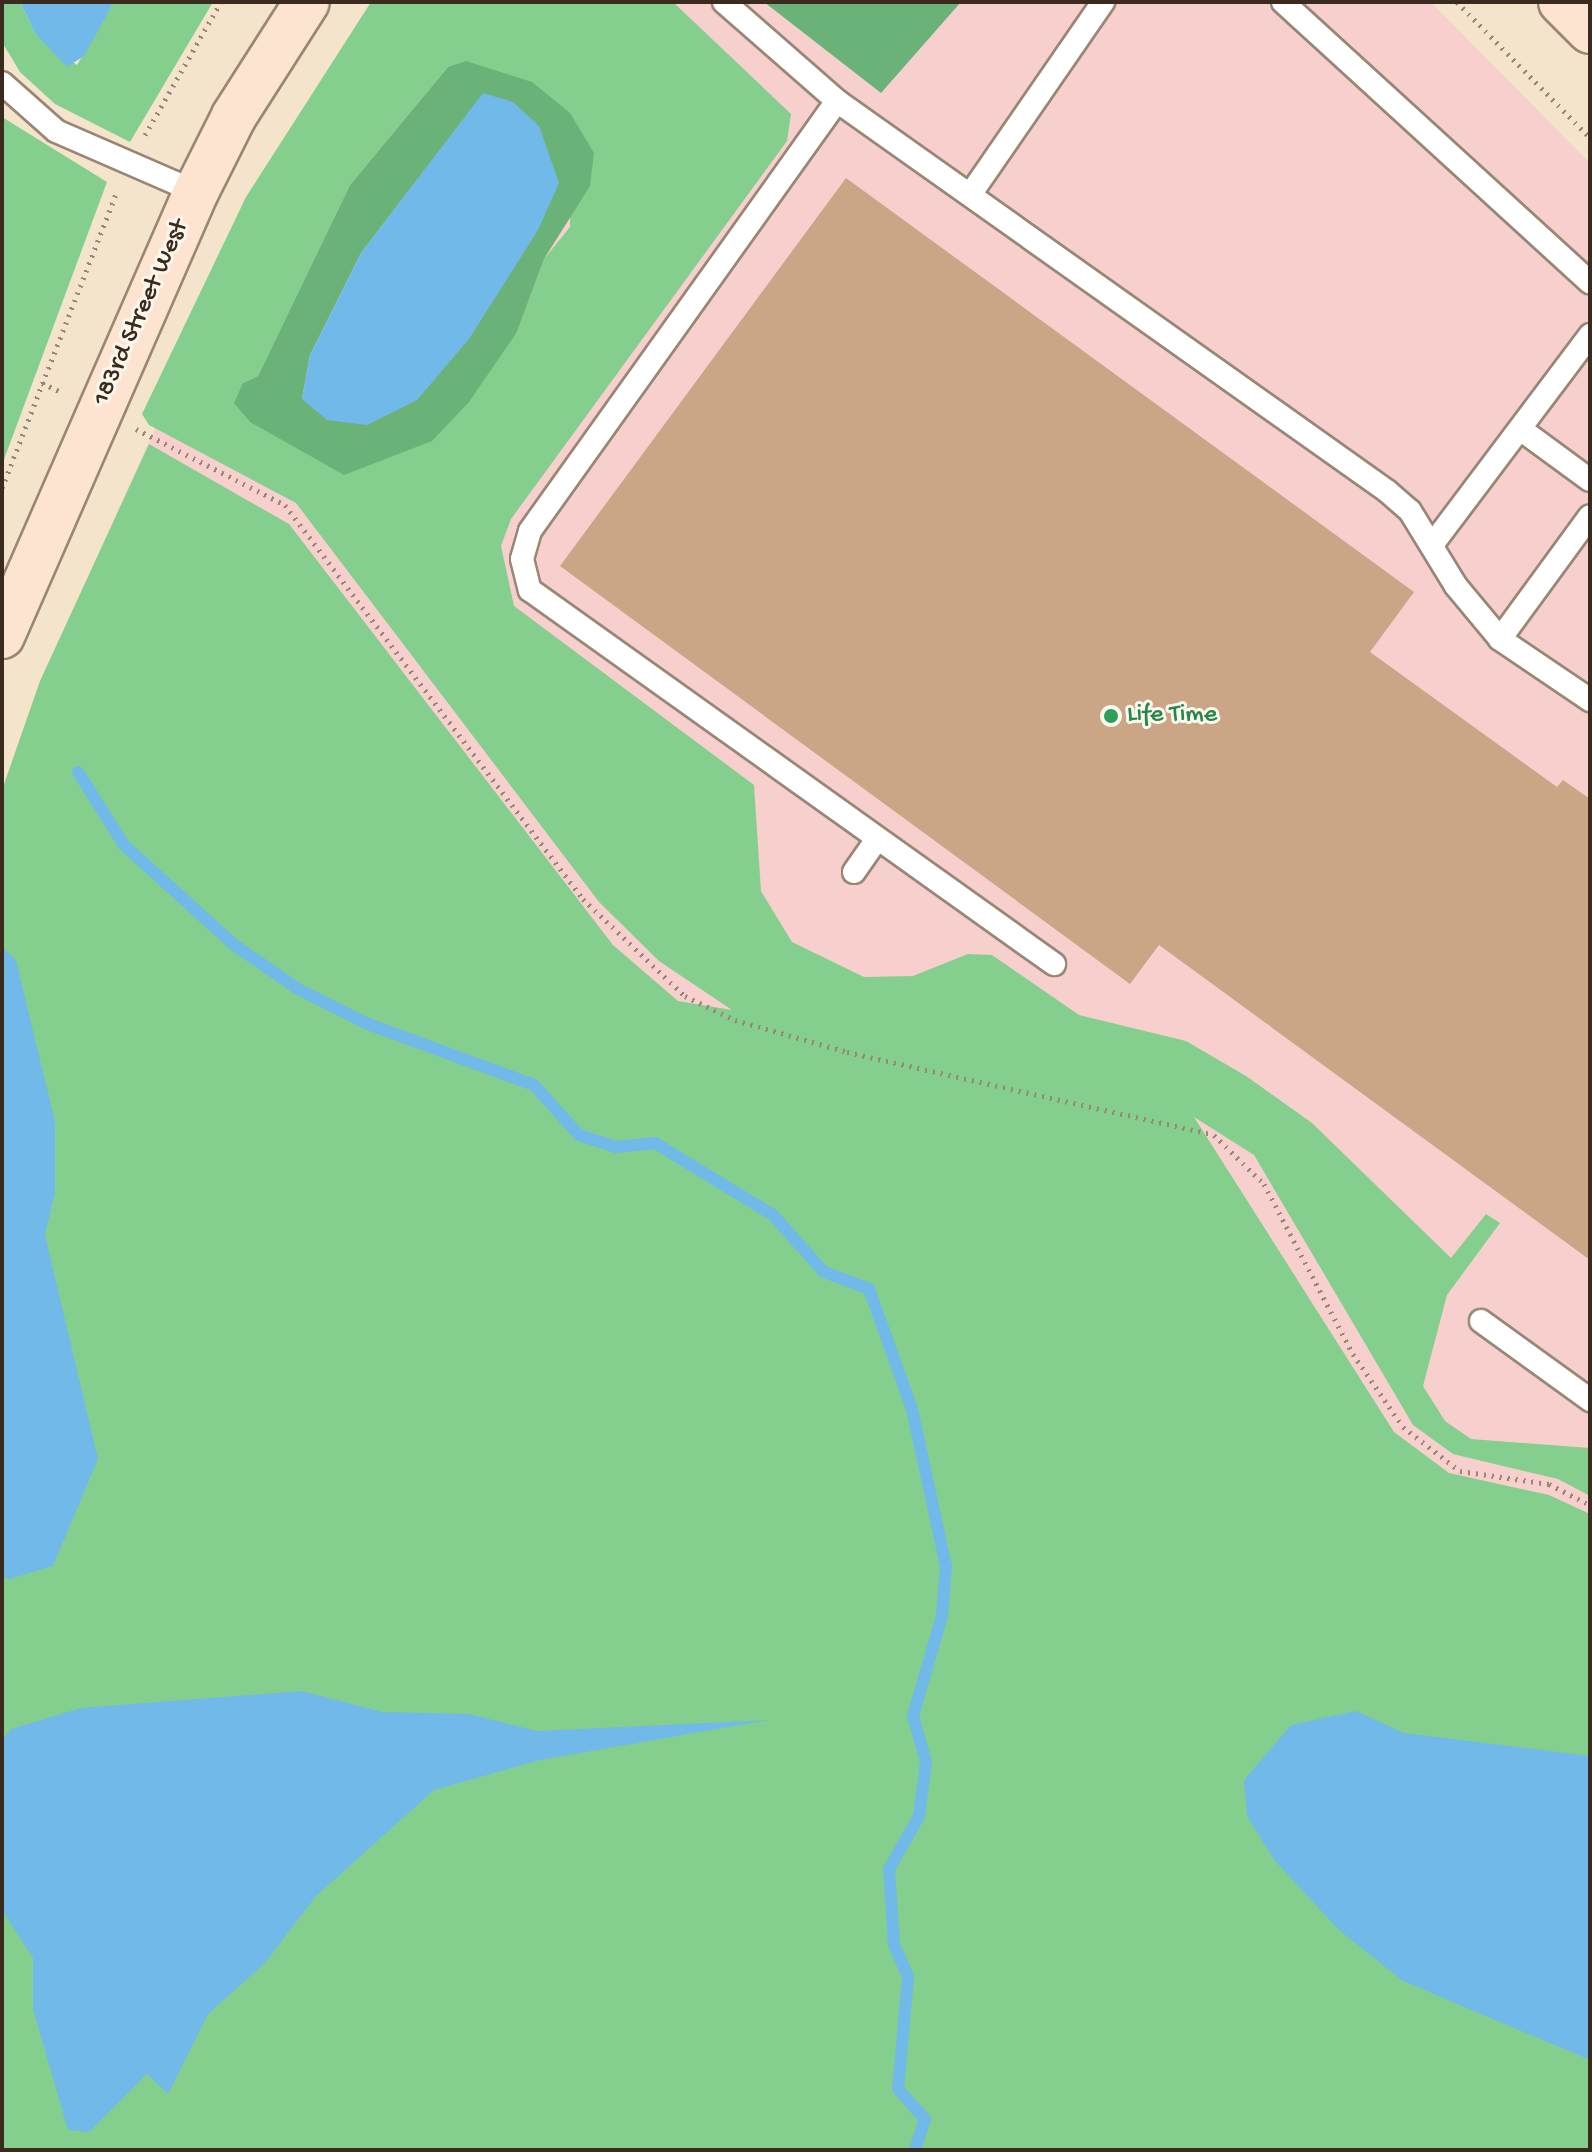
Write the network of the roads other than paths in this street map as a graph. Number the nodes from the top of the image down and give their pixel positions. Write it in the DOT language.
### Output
graph roads {
  1 [pos="307,2"];
  2 [pos="724,2"];
  3 [pos="1103,2"];
  4 [pos="1283,2"];
  5 [pos="1561,2"];
  6 [pos="1590,31"];
  7 [pos="2,83"];
  8 [pos="837,101"];
  9 [pos="196,192"];
  10 [pos="972,192"];
  11 [pos="1590,282"];
  12 [pos="1590,335"];
  13 [pos="1523,431"];
  14 [pos="1590,480"];
  15 [pos="1590,516"];
  16 [pos="1432,545"];
  17 [pos="2,636"];
  18 [pos="1500,639"];
  19 [pos="1588,695"];
  20 [pos="877,839"];
  21 [pos="854,872"];
  22 [pos="1054,964"];
  23 [pos="1481,1321"];
  24 [pos="1590,1400"];
  1 -- 9 [label="street, 183rd Street West"];
  2 -- 8 [label="lane"];
  3 -- 10 [label="lane"];
  4 -- 11 [label="lane"];
  5 -- 6 [label="street"];
  7 -- 9 [label="lane"];
  8 -- 10 [label="lane"];
  8 -- 20 [label="lane"];
  9 -- 17 [label="street, 183rd Street West"];
  10 -- 16 [label="lane"];
  12 -- 13 [label="lane"];
  13 -- 14 [label="lane"];
  13 -- 16 [label="lane"];
  15 -- 18 [label="lane"];
  16 -- 18 [label="lane"];
  18 -- 19 [label="lane"];
  20 -- 21 [label="lane"];
  20 -- 22 [label="lane"];
  23 -- 24 [label="lane"];
}
